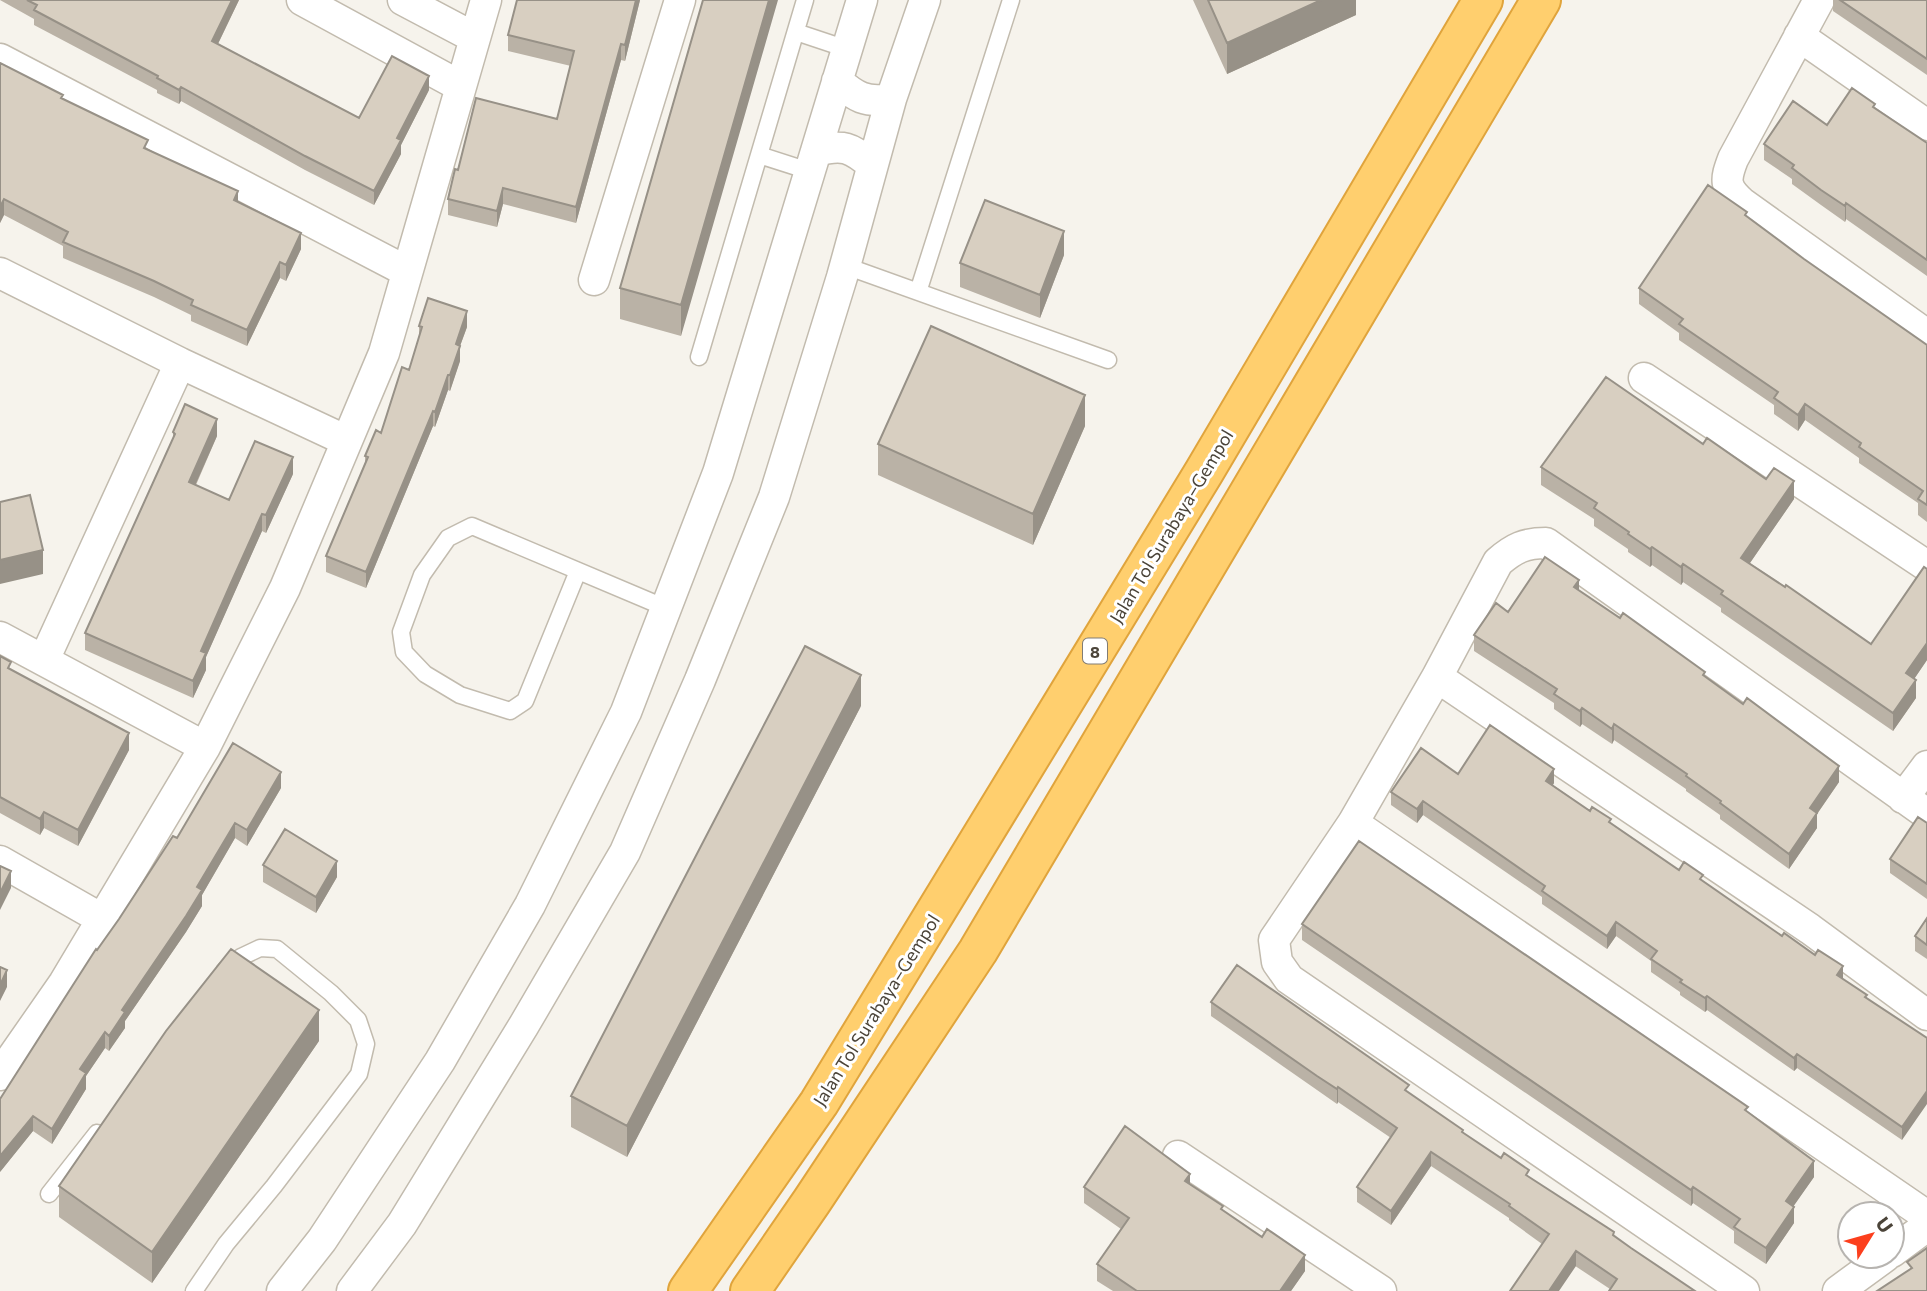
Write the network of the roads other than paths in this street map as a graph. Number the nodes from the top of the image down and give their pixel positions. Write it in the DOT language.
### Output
graph roads {
  1 [pos="302,0"];
  2 [pos="403,0"];
  3 [pos="486,0"];
  4 [pos="680,0"];
  5 [pos="805,0"];
  6 [pos="862,0"];
  7 [pos="925,0"];
  8 [pos="1011,0"];
  9 [pos="1483,0"];
  10 [pos="1541,0"];
  11 [pos="1819,0"];
  12 [pos="796,32"];
  13 [pos="1799,36"];
  14 [pos="475,38"];
  15 [pos="847,49"];
  16 [pos="0,59"];
  17 [pos="837,81"];
  18 [pos="460,86"];
  19 [pos="891,99"];
  20 [pos="1927,125"];
  21 [pos="759,155"];
  22 [pos="813,161"];
  23 [pos="872,165"];
  24 [pos="843,264"];
  25 [pos="407,271"];
  26 [pos="0,273"];
  27 [pos="594,280"];
  28 [pos="918,292"];
  29 [pos="1927,335"];
  30 [pos="699,357"];
  31 [pos="1108,360"];
  32 [pos="180,363"];
  33 [pos="1644,378"];
  34 [pos="346,442"];
  35 [pos="1927,566"];
  36 [pos="578,571"];
  37 [pos="666,608"];
  38 [pos="0,637"];
  39 [pos="44,660"];
  40 [pos="1437,677"];
  41 [pos="205,747"];
  42 [pos="1927,765"];
  43 [pos="1915,806"];
  44 [pos="1353,823"];
  45 [pos="0,861"];
  46 [pos="102,919"];
  47 [pos="216,980"];
  48 [pos="1927,1015"];
  49 [pos="0,1075"];
  50 [pos="108,1119"];
  51 [pos="1178,1156"];
  52 [pos="49,1194"];
  53 [pos="1927,1216"];
  54 [pos="1927,1226"];
  55 [pos="1906,1242"];
  56 [pos="1867,1270"];
  57 [pos="194,1291"];
  58 [pos="282,1291"];
  59 [pos="352,1291"];
  60 [pos="688,1291"];
  61 [pos="750,1291"];
  62 [pos="1381,1291"];
  63 [pos="1744,1291"];
  64 [pos="1838,1291"];
  1 -- 18 [label="street"];
  2 -- 14 [label="street"];
  3 -- 14 [label="street"];
  4 -- 27 [label="street"];
  5 -- 12 [label="lane"];
  6 -- 15 [label="street"];
  7 -- 19 [label="street"];
  8 -- 28 [label="lane"];
  9 -- 60 [label="highway, Jalan Tol Surabaya–Gempol / 8"];
  10 -- 61 [label="highway"];
  11 -- 13 [label="street"];
  12 -- 15 [label="lane"];
  12 -- 21 [label="lane"];
  13 -- 20 [label="street"];
  13 -- 29 [label="street"];
  14 -- 18 [label="street"];
  15 -- 17 [label="street"];
  16 -- 25 [label="street"];
  17 -- 19 [label="street"];
  17 -- 22 [label="street"];
  18 -- 25 [label="street"];
  19 -- 23 [label="street"];
  21 -- 22 [label="lane"];
  21 -- 30 [label="lane"];
  22 -- 23 [label="street"];
  22 -- 37 [label="street"];
  23 -- 24 [label="street"];
  24 -- 28 [label="lane"];
  24 -- 59 [label="street"];
  25 -- 34 [label="street"];
  26 -- 32 [label="street"];
  28 -- 31 [label="lane"];
  32 -- 34 [label="street"];
  32 -- 39 [label="street"];
  33 -- 35 [label="street"];
  34 -- 41 [label="street"];
  36 -- 36 [label="lane"];
  36 -- 37 [label="lane"];
  37 -- 58 [label="street"];
  38 -- 39 [label="street"];
  39 -- 41 [label="street"];
  40 -- 43 [label="street"];
  40 -- 44 [label="street"];
  40 -- 48 [label="street"];
  41 -- 46 [label="street"];
  42 -- 43 [label="street"];
  44 -- 53 [label="street"];
  44 -- 63 [label="street"];
  45 -- 46 [label="street"];
  46 -- 49 [label="street"];
  47 -- 57 [label="lane"];
  50 -- 52 [label="lane"];
  51 -- 62 [label="street"];
  54 -- 55 [label="street"];
  56 -- 64 [label="street"];
}
